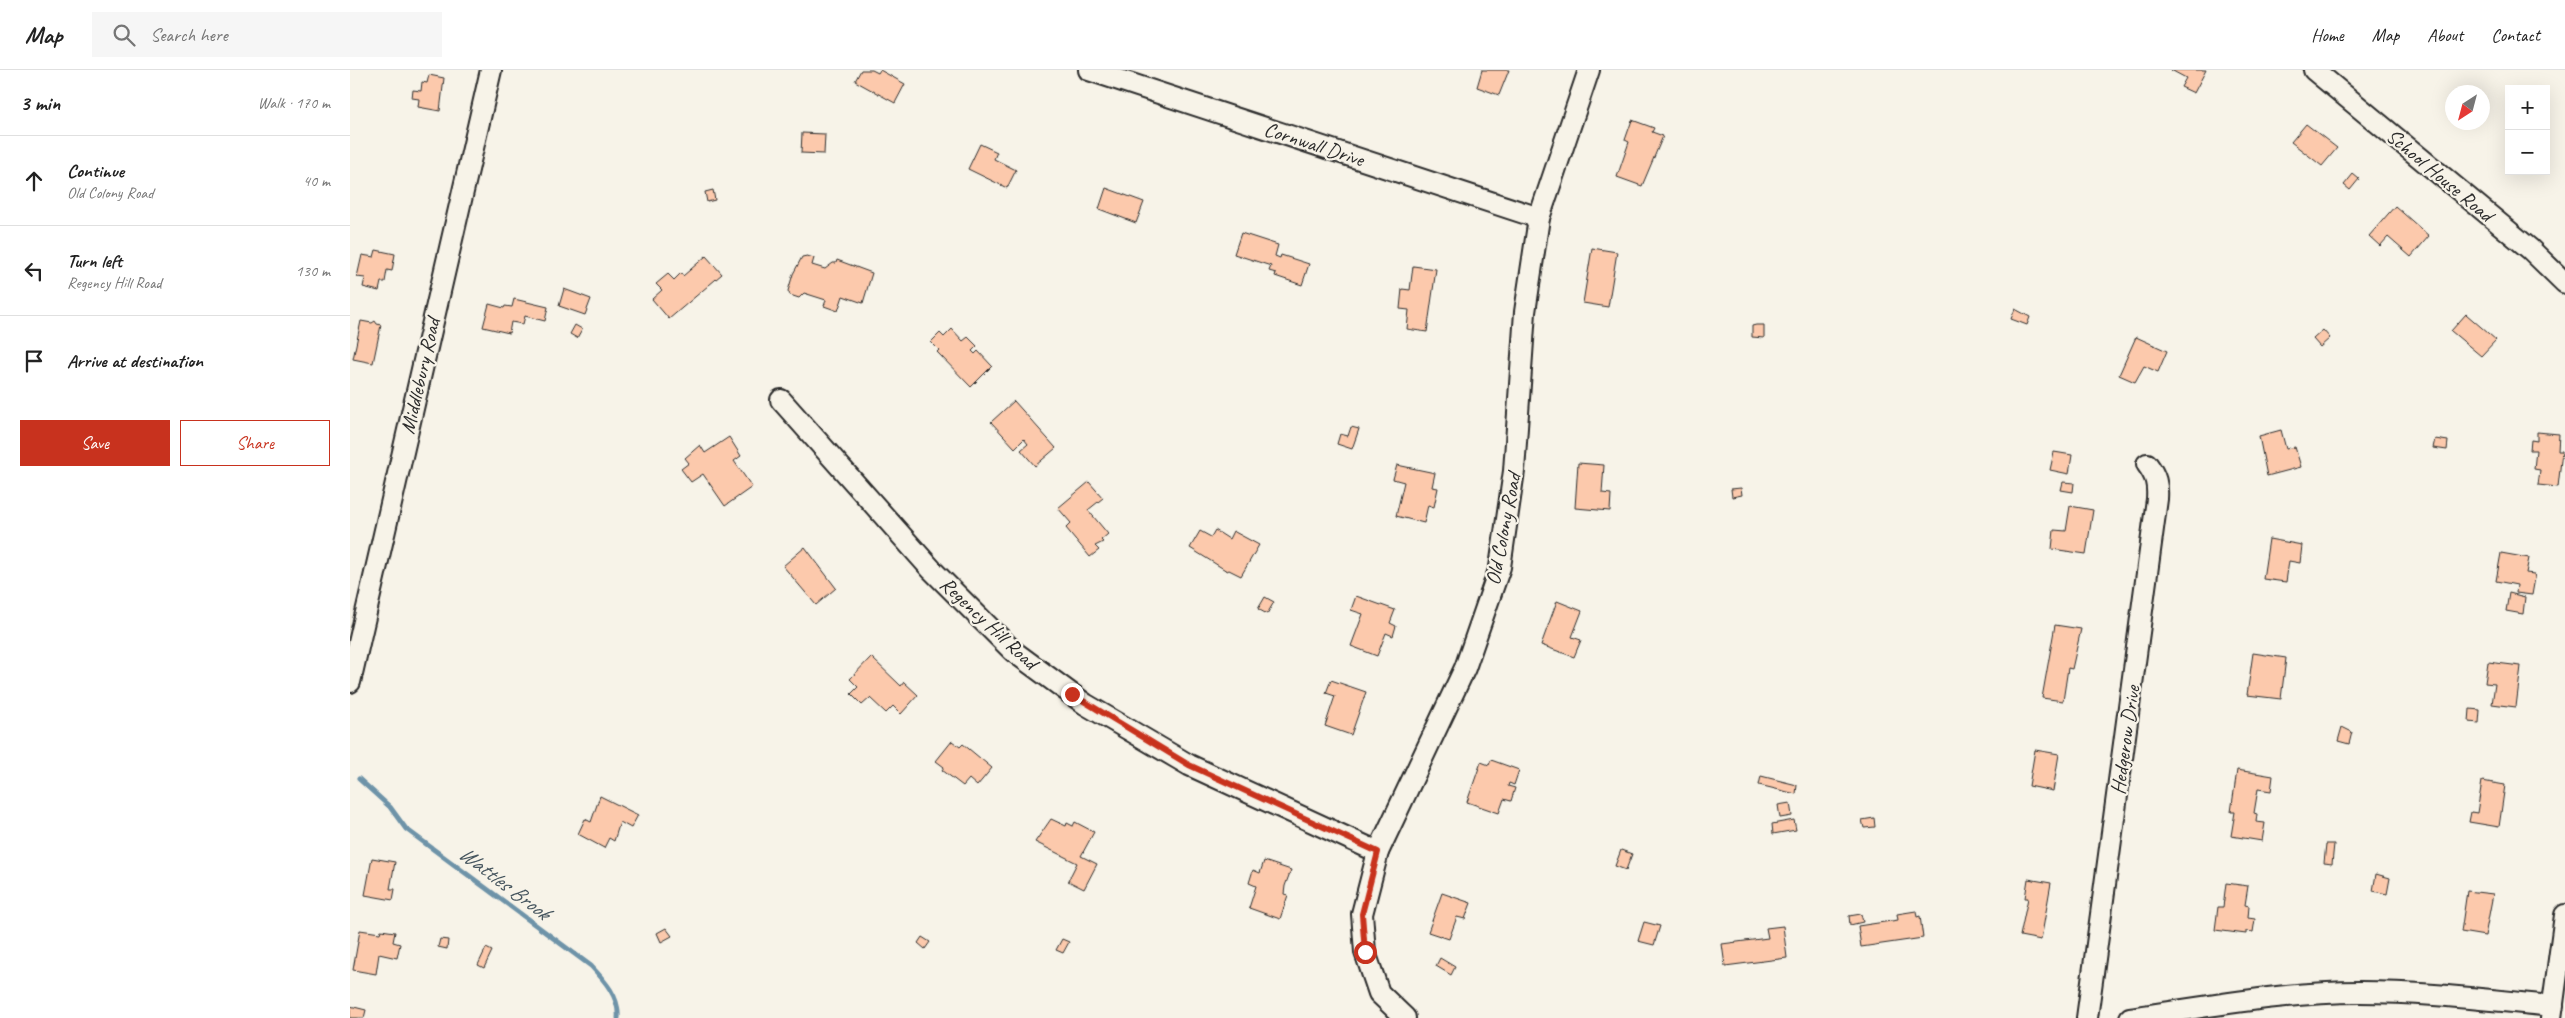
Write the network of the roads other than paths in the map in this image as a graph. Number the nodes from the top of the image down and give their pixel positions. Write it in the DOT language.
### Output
graph roads {
  1 [pos="491,70"];
  2 [pos="1089,70"];
  3 [pos="1589,70"];
  4 [pos="2314,70"];
  5 [pos="1539,218"];
  6 [pos="2565,283"];
  7 [pos="781,400"];
  8 [pos="2147,464"];
  9 [pos="350,682"];
  10 [pos="1378,852"];
  11 [pos="2565,915"];
  12 [pos="2552,1012"];
  13 [pos="1405,1018"];
  14 [pos="2087,1018"];
  15 [pos="2130,1018"];
  1 -- 9 [label="street, Middlebury Road"];
  2 -- 5 [label="street, Cornwall Drive"];
  3 -- 5 [label="street, Old Colony Road"];
  4 -- 6 [label="street, School House Road"];
  5 -- 10 [label="street, Old Colony Road"];
  7 -- 10 [label="street, Regency Hill Road"];
  8 -- 14 [label="street, Hedgerow Drive"];
  10 -- 13 [label="street, Old Colony Road"];
  11 -- 12 [label="street"];
  12 -- 15 [label="street"];
}
